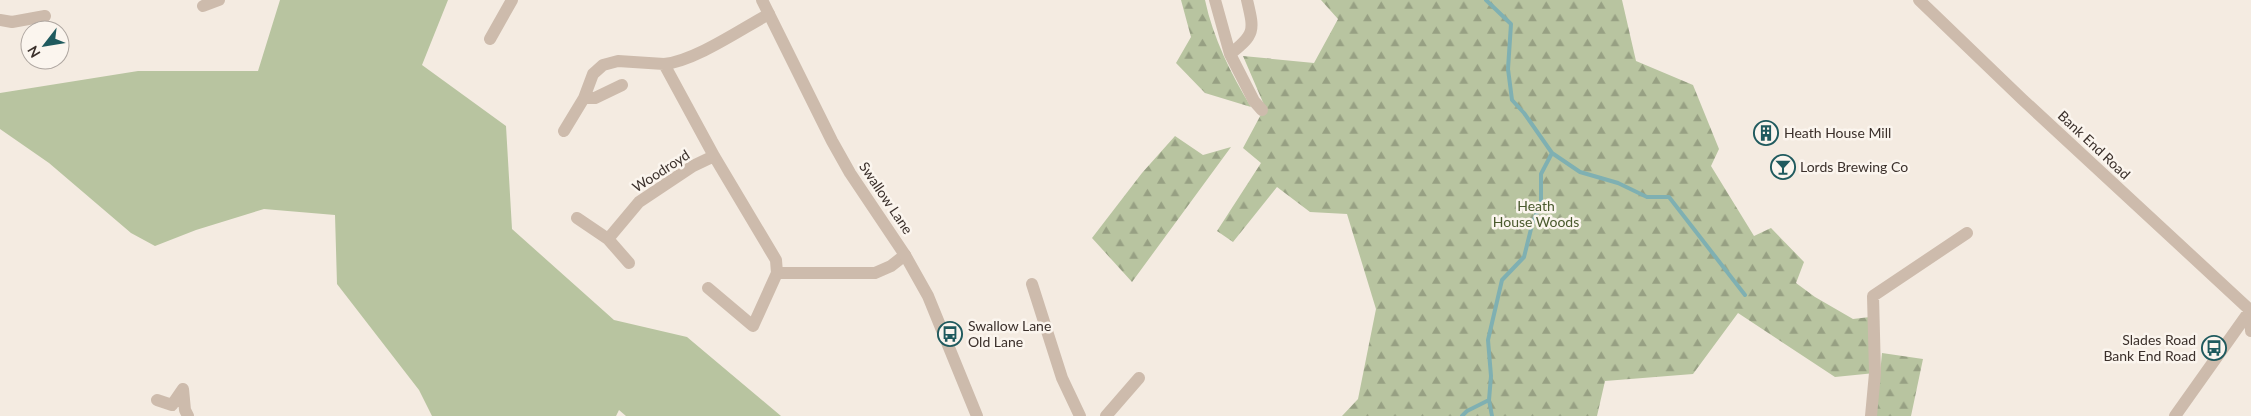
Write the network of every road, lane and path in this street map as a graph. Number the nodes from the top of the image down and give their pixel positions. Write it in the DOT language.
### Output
graph roads {
  1 [pos="219,0"];
  2 [pos="512,0"];
  3 [pos="762,0"];
  4 [pos="1215,0"];
  5 [pos="1247,0"];
  6 [pos="1919,0"];
  7 [pos="203,6"];
  8 [pos="769,14"];
  9 [pos="45,16"];
  10 [pos="0,20"];
  11 [pos="490,39"];
  12 [pos="1230,54"];
  13 [pos="664,64"];
  14 [pos="622,85"];
  15 [pos="584,98"];
  16 [pos="1262,110"];
  17 [pos="564,132"];
  18 [pos="714,156"];
  19 [pos="576,218"];
  20 [pos="1967,233"];
  21 [pos="608,239"];
  22 [pos="905,255"];
  23 [pos="629,263"];
  24 [pos="777,273"];
  25 [pos="1032,284"];
  26 [pos="708,288"];
  27 [pos="2251,310"];
  28 [pos="2251,331"];
  29 [pos="1139,378"];
  30 [pos="157,400"];
  31 [pos="188,416"];
  32 [pos="977,416"];
  33 [pos="1080,416"];
  34 [pos="1106,416"];
  35 [pos="1871,416"];
  36 [pos="2175,416"];
  1 -- 7 [label="street"];
  2 -- 11 [label="street"];
  3 -- 8 [label="street, Swallow Lane"];
  4 -- 12 [label="street"];
  5 -- 12 [label="street"];
  6 -- 27 [label="street, Bank End Road"];
  8 -- 13 [label="street"];
  8 -- 22 [label="street, Swallow Lane"];
  9 -- 10 [label="street"];
  12 -- 16 [label="street"];
  13 -- 15 [label="street"];
  13 -- 18 [label="street"];
  14 -- 15 [label="street"];
  15 -- 17 [label="street"];
  18 -- 21 [label="street, Woodroyd"];
  18 -- 24 [label="street"];
  19 -- 21 [label="street"];
  20 -- 35 [label="street"];
  21 -- 23 [label="street"];
  22 -- 24 [label="street"];
  22 -- 32 [label="street, Swallow Lane"];
  24 -- 26 [label="street"];
  25 -- 33 [label="street"];
  27 -- 28 [label="street"];
  27 -- 36 [label="street"];
  29 -- 34 [label="street"];
  30 -- 31 [label="street"];
}
